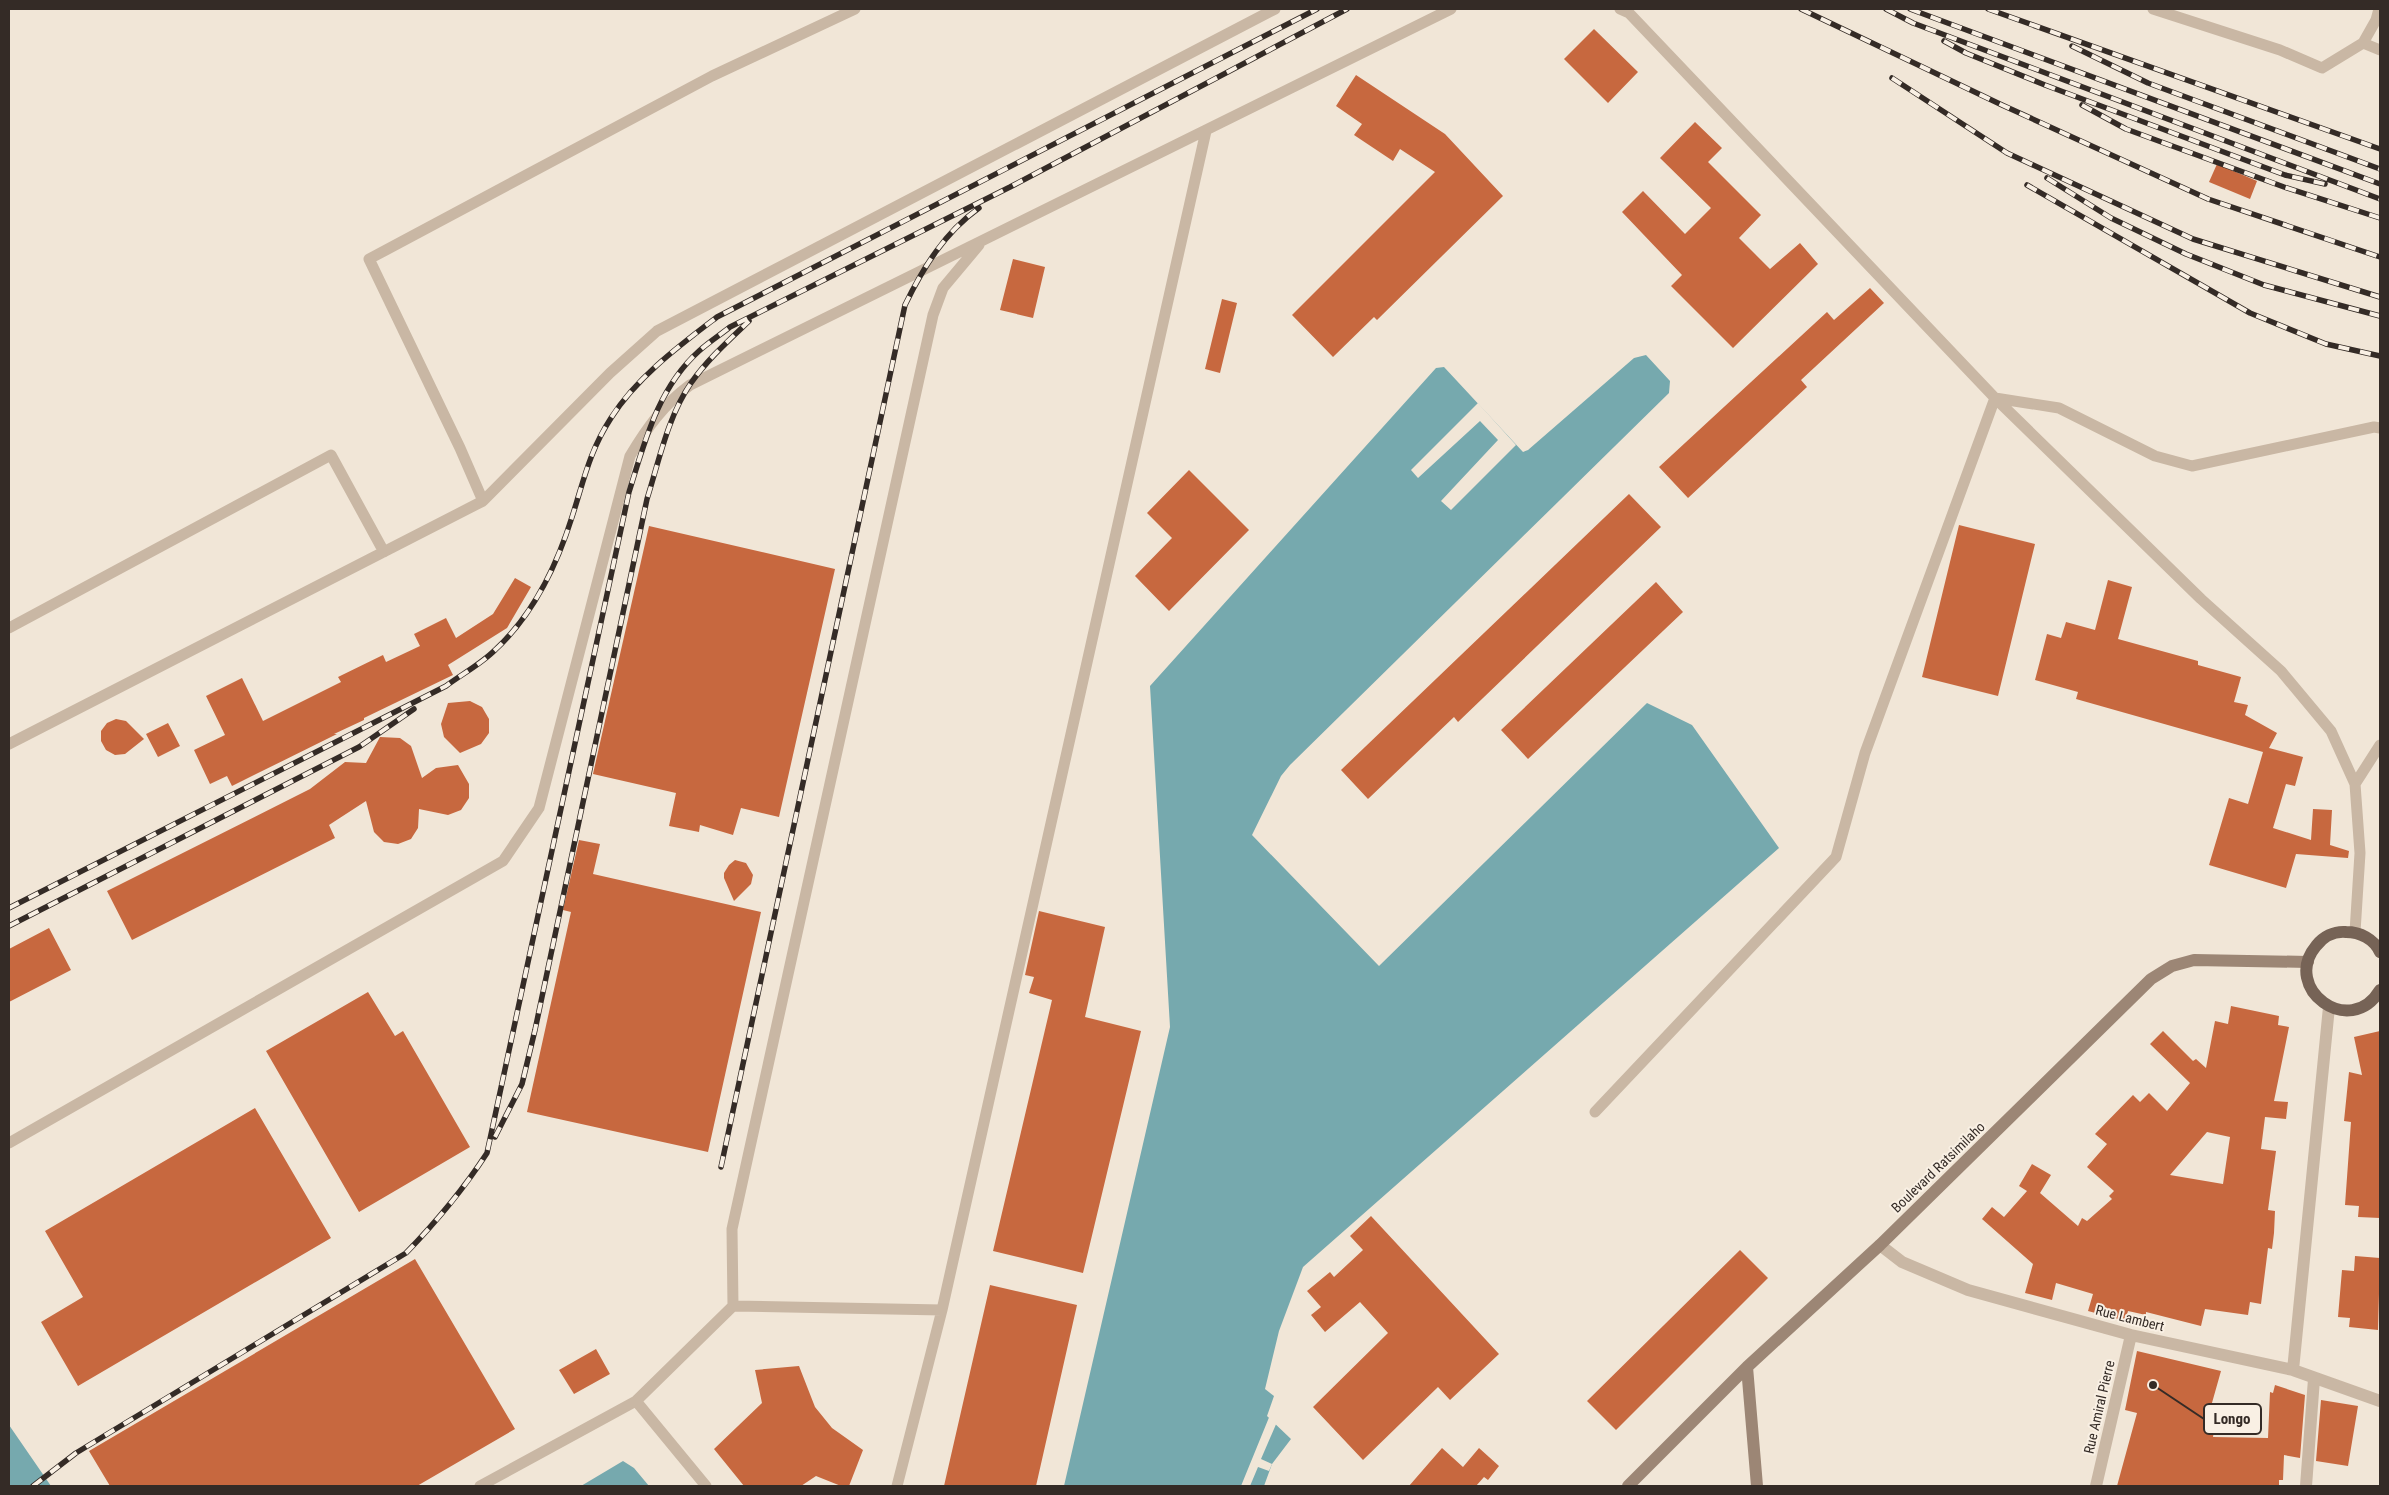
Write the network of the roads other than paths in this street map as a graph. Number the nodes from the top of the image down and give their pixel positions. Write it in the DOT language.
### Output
graph roads {
  1 [pos="855,9"];
  2 [pos="1275,9"];
  3 [pos="1451,9"];
  4 [pos="1620,9"];
  5 [pos="2153,9"];
  6 [pos="2379,9"];
  7 [pos="2363,43"];
  8 [pos="2380,50"];
  9 [pos="1206,131"];
  10 [pos="982,242"];
  11 [pos="1995,398"];
  12 [pos="2380,428"];
  13 [pos="483,501"];
  14 [pos="384,552"];
  15 [pos="9,628"];
  16 [pos="9,744"];
  17 [pos="2380,745"];
  18 [pos="2355,784"];
  19 [pos="2356,932"];
  20 [pos="2380,952"];
  21 [pos="2308,962"];
  22 [pos="2380,990"];
  23 [pos="2329,1007"];
  24 [pos="1595,1112"];
  25 [pos="9,1143"];
  26 [pos="1880,1245"];
  27 [pos="733,1306"];
  28 [pos="942,1310"];
  29 [pos="2131,1335"];
  30 [pos="1747,1367"];
  31 [pos="2293,1370"];
  32 [pos="2314,1379"];
  33 [pos="636,1401"];
  34 [pos="2380,1401"];
  35 [pos="480,1486"];
  36 [pos="706,1486"];
  37 [pos="897,1486"];
  38 [pos="1628,1486"];
  39 [pos="1758,1486"];
  40 [pos="2096,1486"];
  41 [pos="2306,1486"];
  1 -- 13 [label="lane"];
  2 -- 13 [label="lane"];
  3 -- 9 [label="lane"];
  4 -- 11 [label="lane"];
  5 -- 7 [label="lane"];
  6 -- 7 [label="lane"];
  7 -- 8 [label="lane"];
  9 -- 10 [label="lane"];
  9 -- 28 [label="lane"];
  10 -- 25 [label="lane"];
  10 -- 27 [label="lane"];
  11 -- 12 [label="lane"];
  11 -- 18 [label="lane"];
  11 -- 24 [label="lane"];
  13 -- 14 [label="lane"];
  14 -- 15 [label="lane"];
  14 -- 16 [label="lane"];
  17 -- 18 [label="lane"];
  18 -- 19 [label="lane"];
  19 -- 20 [label="main road"];
  19 -- 21 [label="main road"];
  21 -- 23 [label="main road"];
  21 -- 26 [label="main road, Boulevard Ratsimilaho"];
  22 -- 23 [label="main road"];
  23 -- 31 [label="street"];
  26 -- 29 [label="street, Rue Lambert"];
  26 -- 30 [label="main road, Boulevard Ratsimilaho"];
  27 -- 28 [label="lane"];
  27 -- 33 [label="lane"];
  28 -- 37 [label="lane"];
  29 -- 31 [label="street, Rue Lambert"];
  29 -- 40 [label="street, Rue Amiral Pierre"];
  30 -- 38 [label="main road, Boulevard Ratsimilaho"];
  30 -- 39 [label="main road"];
  31 -- 32 [label="street, Rue Lambert"];
  32 -- 34 [label="street, Rue Lambert"];
  32 -- 41 [label="street"];
  33 -- 35 [label="lane"];
  33 -- 36 [label="lane"];
}
